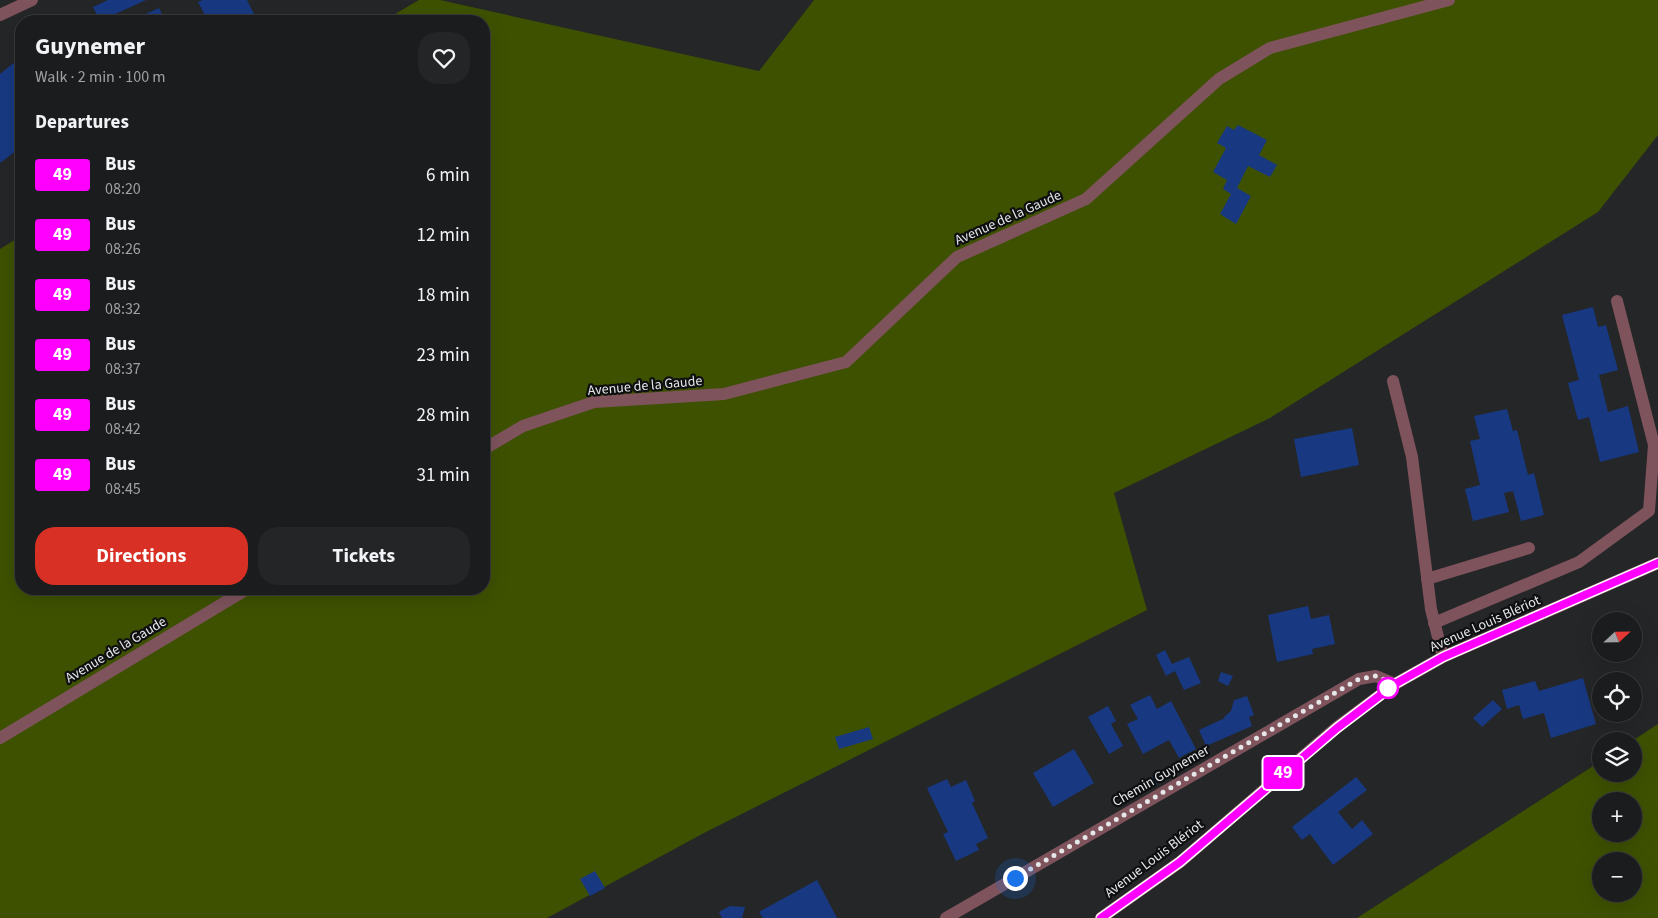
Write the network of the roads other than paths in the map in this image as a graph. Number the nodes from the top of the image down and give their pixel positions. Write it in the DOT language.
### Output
graph roads {
  1 [pos="32,0"];
  2 [pos="1449,0"];
  3 [pos="0,15"];
  4 [pos="1617,301"];
  5 [pos="1393,381"];
  6 [pos="490,445"];
  7 [pos="1529,548"];
  8 [pos="1658,563"];
  9 [pos="1427,579"];
  10 [pos="237,595"];
  11 [pos="1434,623"];
  12 [pos="1443,657"];
  13 [pos="1395,684"];
  14 [pos="0,738"];
  15 [pos="946,918"];
  16 [pos="1101,918"];
  1 -- 3 [label="street"];
  2 -- 6 [label="street, Avenue de la Gaude"];
  4 -- 11 [label="street"];
  5 -- 9 [label="street"];
  7 -- 9 [label="street"];
  8 -- 12 [label="street, Avenue Louis Blériot"];
  9 -- 11 [label="street"];
  10 -- 14 [label="street, Avenue de la Gaude"];
  11 -- 12 [label="street"];
  12 -- 13 [label="street, Avenue Louis Blériot"];
  13 -- 15 [label="street, Chemin Guynemer"];
  13 -- 16 [label="street, Avenue Louis Blériot"];
}
